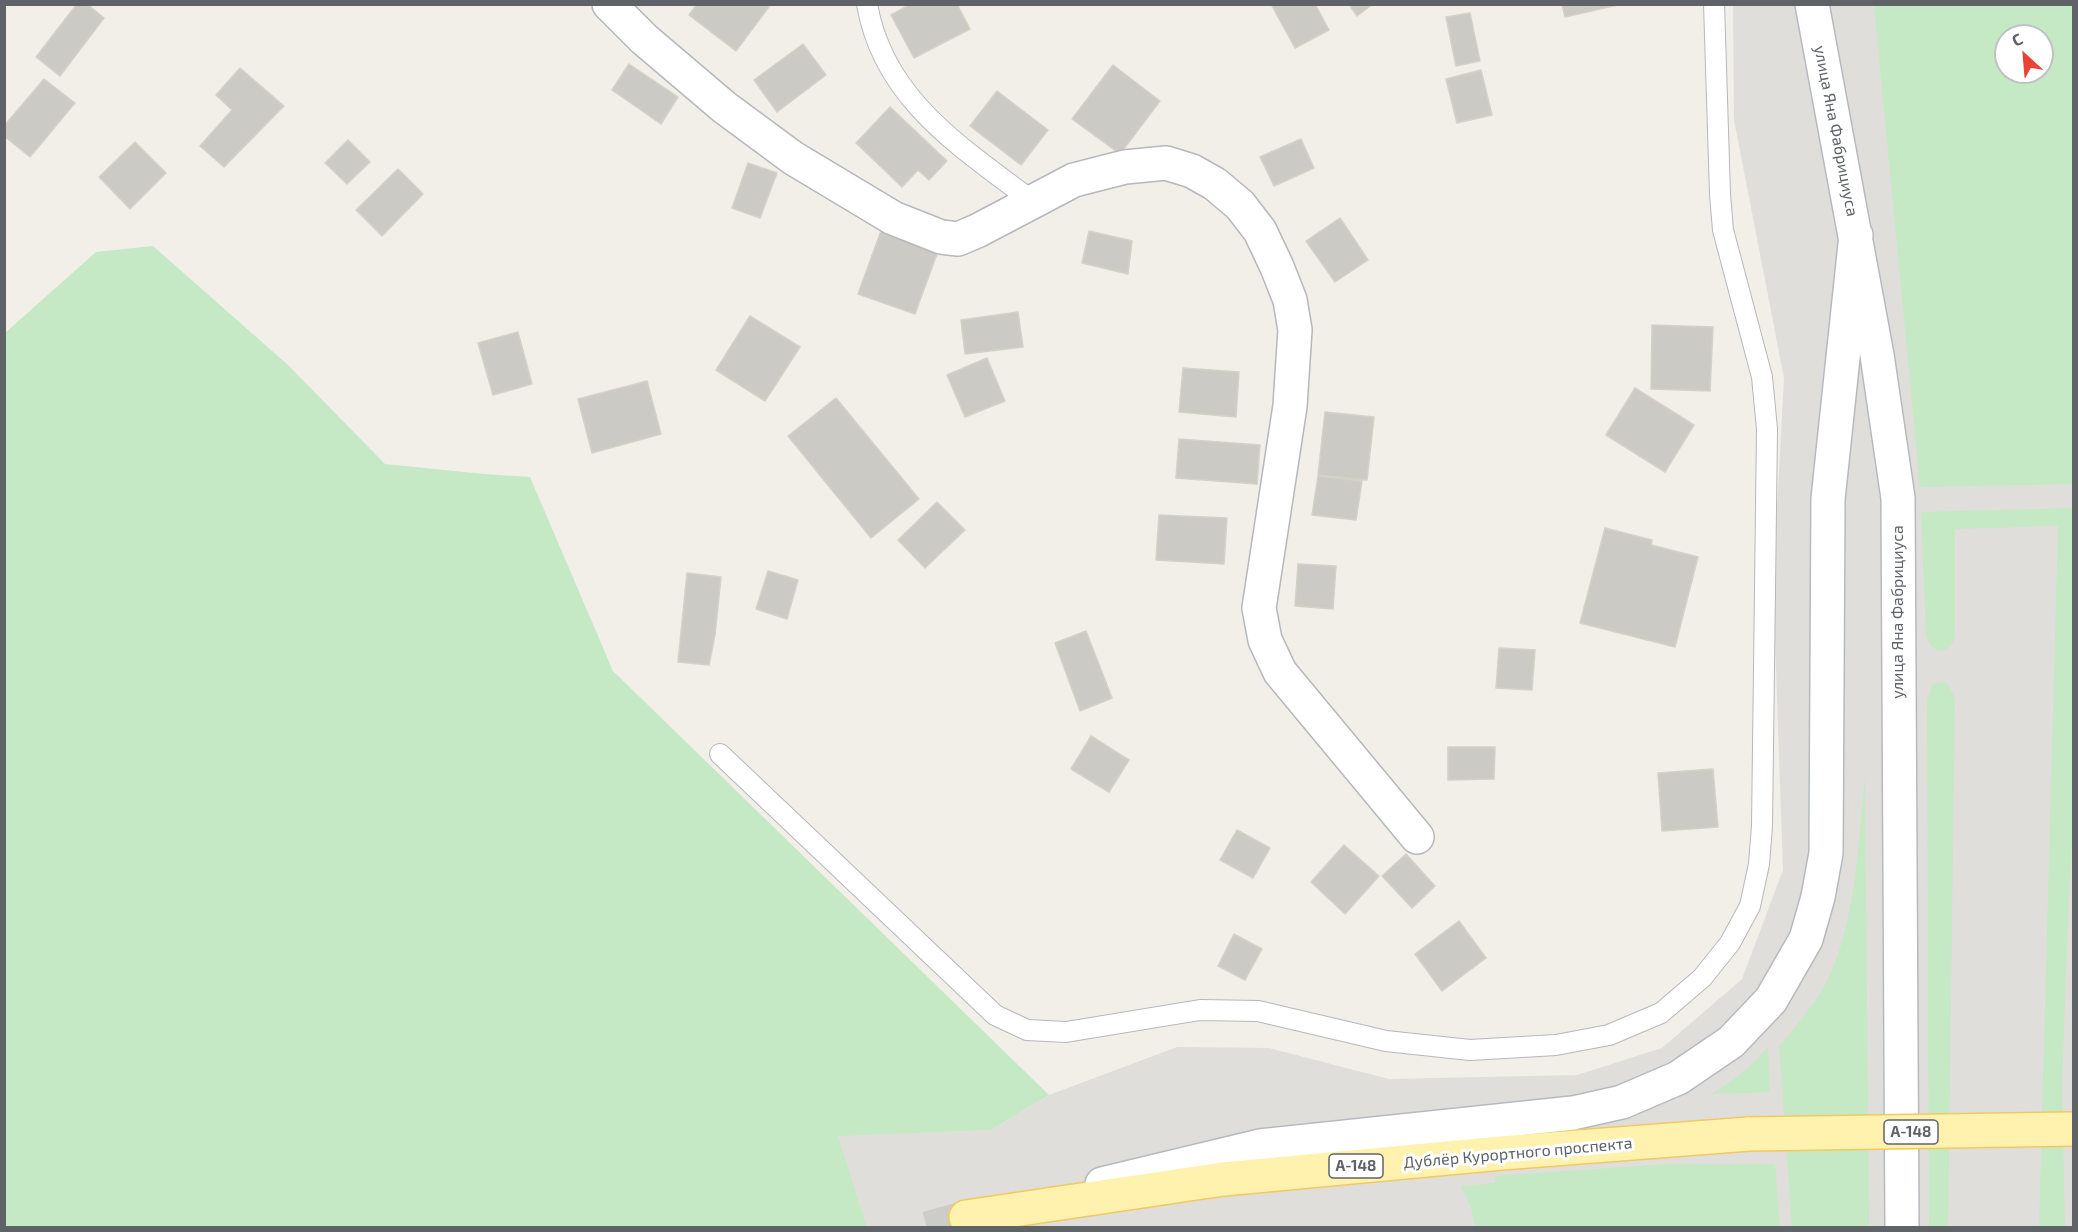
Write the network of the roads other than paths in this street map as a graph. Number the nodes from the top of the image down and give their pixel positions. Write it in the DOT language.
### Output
graph roads {
  1 [pos="609,4"];
  2 [pos="867,4"];
  3 [pos="1714,4"];
  4 [pos="1812,4"];
  5 [pos="1032,201"];
  6 [pos="1856,235"];
  7 [pos="720,754"];
  8 [pos="1417,837"];
  9 [pos="2073,1129"];
  10 [pos="1902,1227"];
  1 -- 5 [label="main road"];
  2 -- 5 [label="lane"];
  3 -- 7 [label="lane"];
  4 -- 6 [label="main road, улица Яна Фабрициуса / А-148"];
  5 -- 8 [label="main road"];
  6 -- 9 [label="main road, Дублёр Курортного проспекта / А-148, bridge"];
  6 -- 10 [label="main road, улица Яна Фабрициуса / А-148"];
}
